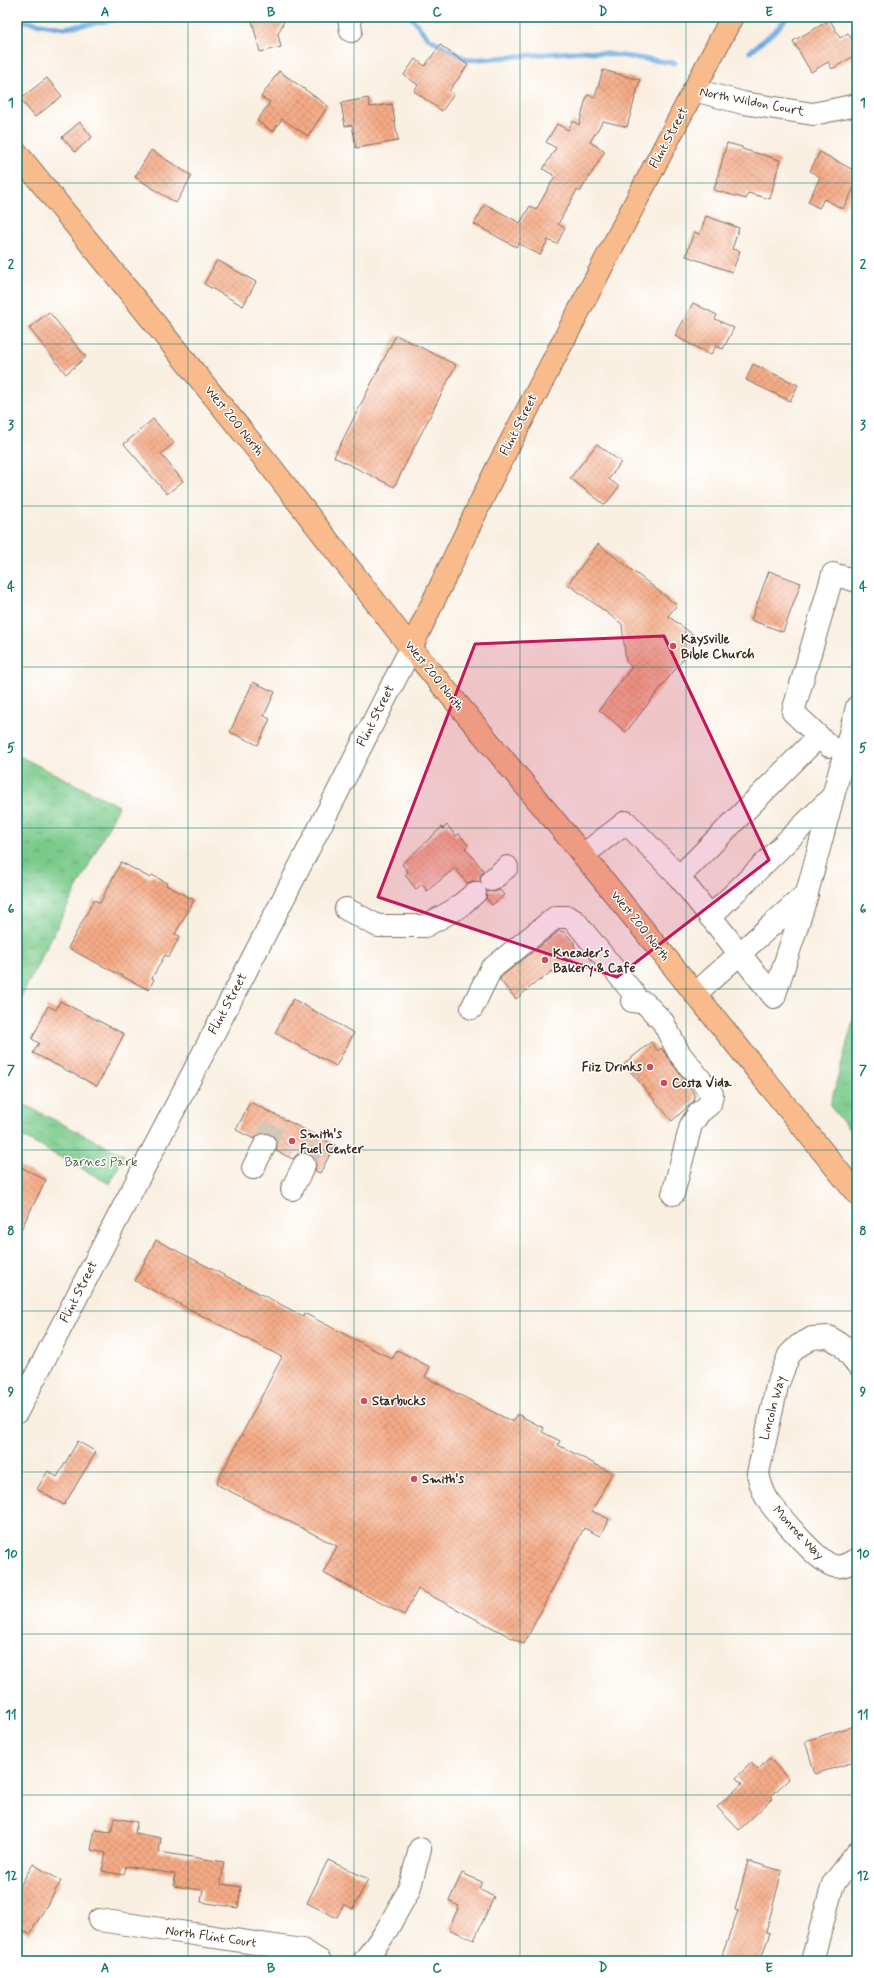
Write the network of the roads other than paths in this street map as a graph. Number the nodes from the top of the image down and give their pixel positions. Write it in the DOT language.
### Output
graph roads {
  1 [pos="732,17"];
  2 [pos="694,90"];
  3 [pos="857,105"];
  4 [pos="17,153"];
  5 [pos="857,581"];
  6 [pos="411,648"];
  7 [pos="857,707"];
  8 [pos="818,737"];
  9 [pos="843,758"];
  10 [pos="833,796"];
  11 [pos="584,855"];
  12 [pos="679,877"];
  13 [pos="491,880"];
  14 [pos="807,893"];
  15 [pos="346,910"];
  16 [pos="710,917"];
  17 [pos="739,954"];
  18 [pos="695,994"];
  19 [pos="472,1008"];
  20 [pos="265,1145"];
  21 [pos="304,1165"];
  22 [pos="253,1168"];
  23 [pos="292,1189"];
  24 [pos="673,1194"];
  25 [pos="857,1194"];
  26 [pos="857,1364"];
  27 [pos="17,1412"];
  28 [pos="758,1473"];
  29 [pos="857,1559"];
  30 [pos="420,1849"];
  31 [pos="857,1853"];
  32 [pos="99,1920"];
  33 [pos="320,1961"];
  34 [pos="364,1961"];
  35 [pos="812,1961"];
  1 -- 2 [label="main road, Flint Street"];
  2 -- 3 [label="street, North Wildon Court"];
  2 -- 6 [label="main road, Flint Street"];
  4 -- 6 [label="main road, West 200 North"];
  5 -- 8 [label="street"];
  6 -- 11 [label="main road, West 200 North"];
  6 -- 27 [label="street, Flint Street"];
  7 -- 9 [label="street"];
  8 -- 9 [label="street"];
  8 -- 12 [label="street"];
  9 -- 10 [label="street"];
  10 -- 14 [label="street"];
  10 -- 16 [label="street"];
  11 -- 12 [label="street"];
  11 -- 18 [label="main road, West 200 North"];
  12 -- 16 [label="street"];
  13 -- 15 [label="street"];
  14 -- 17 [label="street"];
  14 -- 17 [label="street"];
  16 -- 17 [label="street"];
  17 -- 18 [label="street"];
  18 -- 25 [label="main road, West 200 North"];
  19 -- 24 [label="street"];
  20 -- 22 [label="street"];
  21 -- 23 [label="street"];
  26 -- 28 [label="street, Lincoln Way"];
  28 -- 29 [label="street, Monroe Way"];
  30 -- 34 [label="street"];
  31 -- 35 [label="street"];
  32 -- 33 [label="street, North Flint Court"];
}
